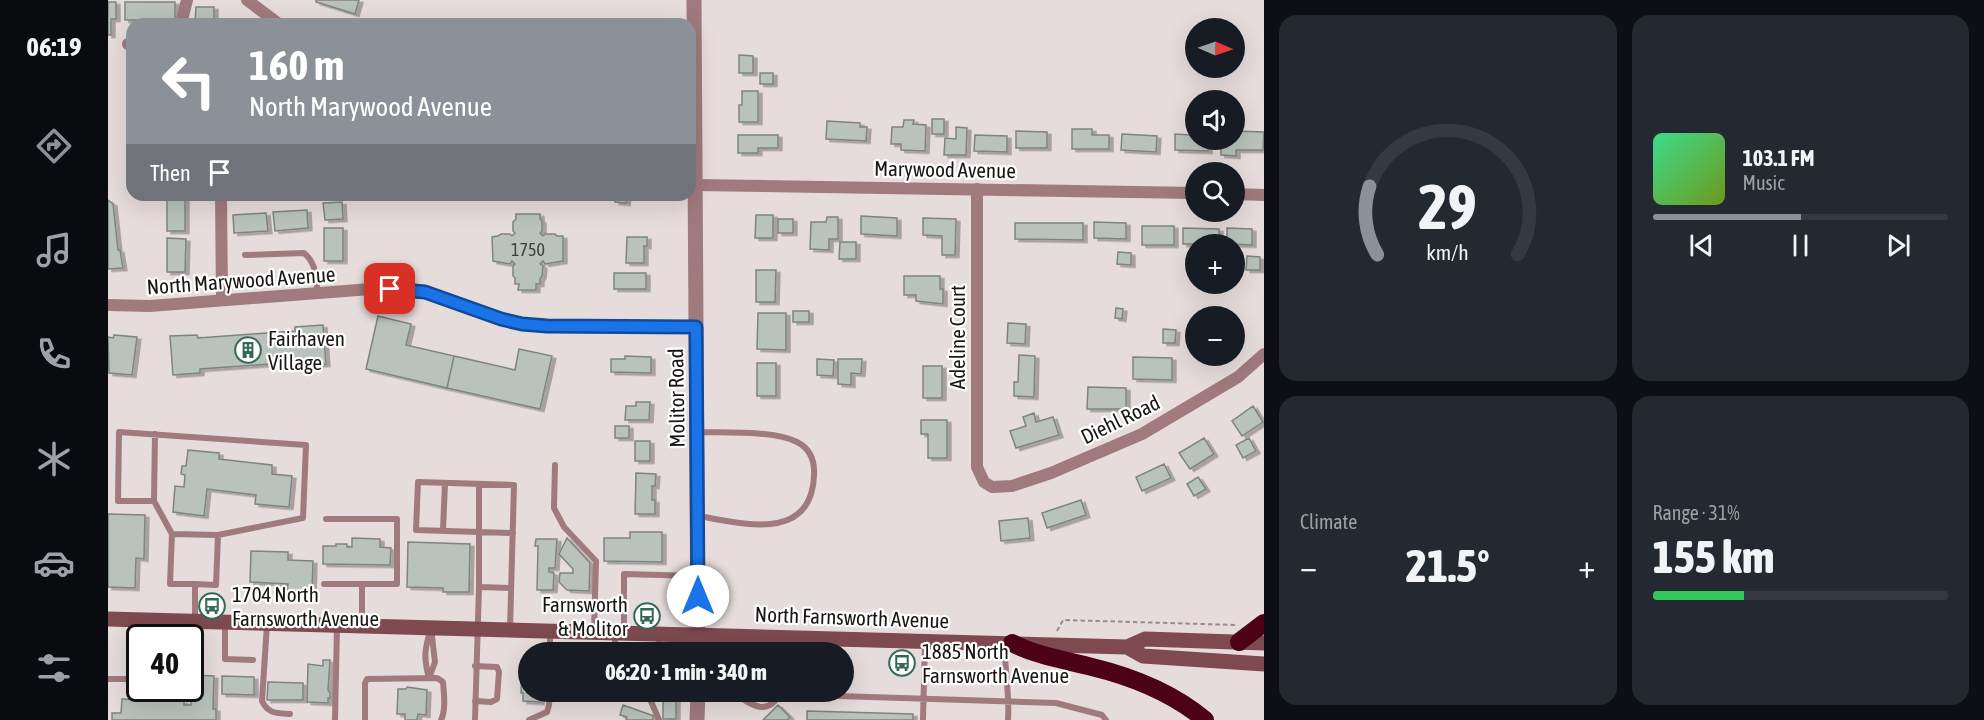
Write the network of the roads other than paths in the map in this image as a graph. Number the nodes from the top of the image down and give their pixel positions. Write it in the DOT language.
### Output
graph roads {
  1 [pos="187,0"];
  2 [pos="247,0"];
  3 [pos="694,0"];
  4 [pos="182,18"];
  5 [pos="270,18"];
  6 [pos="693,18"];
  7 [pos="696,185"];
  8 [pos="977,189"];
  9 [pos="1185,193"];
  10 [pos="1245,194"];
  11 [pos="1264,195"];
  12 [pos="221,201"];
  13 [pos="695,201"];
  14 [pos="245,255"];
  15 [pos="317,294"];
  16 [pos="222,300"];
  17 [pos="108,305"];
  18 [pos="696,327"];
  19 [pos="1263,355"];
  20 [pos="697,432"];
  21 [pos="155,434"];
  22 [pos="555,465"];
  23 [pos="984,482"];
  24 [pos="445,483"];
  25 [pos="479,484"];
  26 [pos="154,501"];
  27 [pos="698,515"];
  28 [pos="326,519"];
  29 [pos="443,530"];
  30 [pos="478,531"];
  31 [pos="513,532"];
  32 [pos="172,534"];
  33 [pos="218,535"];
  34 [pos="698,576"];
  35 [pos="195,584"];
  36 [pos="324,584"];
  37 [pos="362,584"];
  38 [pos="479,587"];
  39 [pos="511,588"];
  40 [pos="108,619"];
  41 [pos="195,622"];
  42 [pos="225,622"];
  43 [pos="267,623"];
  44 [pos="337,625"];
  45 [pos="362,626"];
  46 [pos="431,628"];
  47 [pos="477,628"];
  48 [pos="510,629"];
  49 [pos="550,630"];
  50 [pos="1250,630"];
  51 [pos="594,631"];
  52 [pos="620,632"];
  53 [pos="659,634"];
  54 [pos="698,635"];
  55 [pos="734,635"];
  56 [pos="784,636"];
  57 [pos="925,640"];
  58 [pos="550,642"];
  59 [pos="618,642"];
  60 [pos="659,642"];
  61 [pos="698,642"];
  62 [pos="736,642"];
  63 [pos="784,642"];
  64 [pos="1009,643"];
  65 [pos="1264,643"];
  66 [pos="1127,647"];
  67 [pos="253,660"];
  68 [pos="1264,664"];
  69 [pos="475,666"];
  70 [pos="429,678"];
  71 [pos="108,679"];
  72 [pos="126,679"];
  73 [pos="854,697"];
  74 [pos="923,700"];
  75 [pos="475,701"];
  76 [pos="549,702"];
  77 [pos="651,702"];
  78 [pos="698,702"];
  79 [pos="747,702"];
  80 [pos="775,702"];
  81 [pos="1010,702"];
  82 [pos="290,714"];
  83 [pos="335,720"];
  84 [pos="365,720"];
  85 [pos="441,720"];
  86 [pos="475,720"];
  87 [pos="529,720"];
  88 [pos="659,720"];
  89 [pos="697,720"];
  90 [pos="923,720"];
  91 [pos="1008,720"];
  92 [pos="1106,720"];
  93 [pos="1205,720"];
  1 -- 4 [label="street"];
  2 -- 5 [label="street"];
  3 -- 6 [label="street, Molitor Road"];
  7 -- 8 [label="street, Marywood Avenue"];
  8 -- 9 [label="street, Marywood Avenue"];
  8 -- 23 [label="street, Adeline Court"];
  10 -- 11 [label="street"];
  12 -- 16 [label="street"];
  13 -- 18 [label="street, Molitor Road"];
  14 -- 15 [label="lane"];
  15 -- 16 [label="street, North Marywood Avenue"];
  15 -- 18 [label="street, North Marywood Avenue"];
  16 -- 17 [label="street, North Marywood Avenue"];
  18 -- 20 [label="street, Molitor Road"];
  19 -- 23 [label="street, Diehl Road"];
  20 -- 27 [label="street, Molitor Road"];
  20 -- 27 [label="lane"];
  21 -- 26 [label="lane"];
  21 -- 26 [label="lane"];
  21 -- 33 [label="lane"];
  22 -- 51 [label="lane"];
  24 -- 25 [label="lane"];
  24 -- 29 [label="lane"];
  24 -- 29 [label="lane"];
  25 -- 30 [label="lane"];
  25 -- 31 [label="lane"];
  26 -- 32 [label="lane"];
  27 -- 34 [label="street, Molitor Road"];
  28 -- 37 [label="lane"];
  29 -- 30 [label="lane"];
  30 -- 31 [label="lane"];
  30 -- 38 [label="lane"];
  31 -- 39 [label="lane"];
  32 -- 33 [label="lane"];
  32 -- 35 [label="lane"];
  33 -- 35 [label="lane"];
  34 -- 52 [label="lane"];
  34 -- 54 [label="street, Molitor Road"];
  35 -- 41 [label="lane"];
  36 -- 37 [label="lane"];
  37 -- 45 [label="lane"];
  38 -- 39 [label="lane"];
  38 -- 47 [label="lane"];
  39 -- 48 [label="lane"];
  40 -- 41 [label="main road, North Farnsworth Avenue"];
  41 -- 42 [label="main road, North Farnsworth Avenue"];
  42 -- 43 [label="main road, North Farnsworth Avenue"];
  42 -- 67 [label="lane"];
  43 -- 44 [label="main road, North Farnsworth Avenue"];
  43 -- 82 [label="lane"];
  44 -- 45 [label="main road, North Farnsworth Avenue"];
  44 -- 83 [label="lane"];
  45 -- 46 [label="main road, North Farnsworth Avenue"];
  46 -- 47 [label="main road, North Farnsworth Avenue"];
  46 -- 70 [label="lane"];
  46 -- 70 [label="lane"];
  47 -- 48 [label="main road, North Farnsworth Avenue"];
  47 -- 69 [label="lane"];
  48 -- 49 [label="main road, North Farnsworth Avenue"];
  49 -- 51 [label="main road, North Farnsworth Avenue"];
  49 -- 58 [label="lane"];
  50 -- 65 [label="main road, North Farnsworth Avenue"];
  50 -- 66 [label="main road, North Farnsworth Avenue"];
  51 -- 52 [label="main road, North Farnsworth Avenue"];
  52 -- 53 [label="main road, North Farnsworth Avenue"];
  52 -- 59 [label="lane"];
  53 -- 54 [label="main road, North Farnsworth Avenue"];
  53 -- 60 [label="lane"];
  54 -- 55 [label="main road, North Farnsworth Avenue"];
  54 -- 61 [label="street, Molitor Road"];
  55 -- 56 [label="main road, North Farnsworth Avenue"];
  55 -- 62 [label="lane"];
  56 -- 57 [label="main road, North Farnsworth Avenue"];
  56 -- 63 [label="lane"];
  57 -- 64 [label="main road, North Farnsworth Avenue"];
  57 -- 74 [label="lane"];
  64 -- 66 [label="main road, North Farnsworth Avenue"];
  64 -- 81 [label="lane"];
  64 -- 93 [label="highway"];
  66 -- 68 [label="main road, North Farnsworth Avenue"];
  69 -- 75 [label="lane"];
  69 -- 75 [label="lane"];
  70 -- 84 [label="lane"];
  70 -- 85 [label="lane"];
  71 -- 72 [label="lane"];
  73 -- 74 [label="lane"];
  74 -- 81 [label="lane"];
  74 -- 90 [label="lane"];
  75 -- 86 [label="lane"];
  76 -- 87 [label="lane"];
  77 -- 88 [label="lane"];
  78 -- 89 [label="street"];
  79 -- 80 [label="lane"];
  81 -- 91 [label="lane"];
  81 -- 92 [label="lane"];
}
